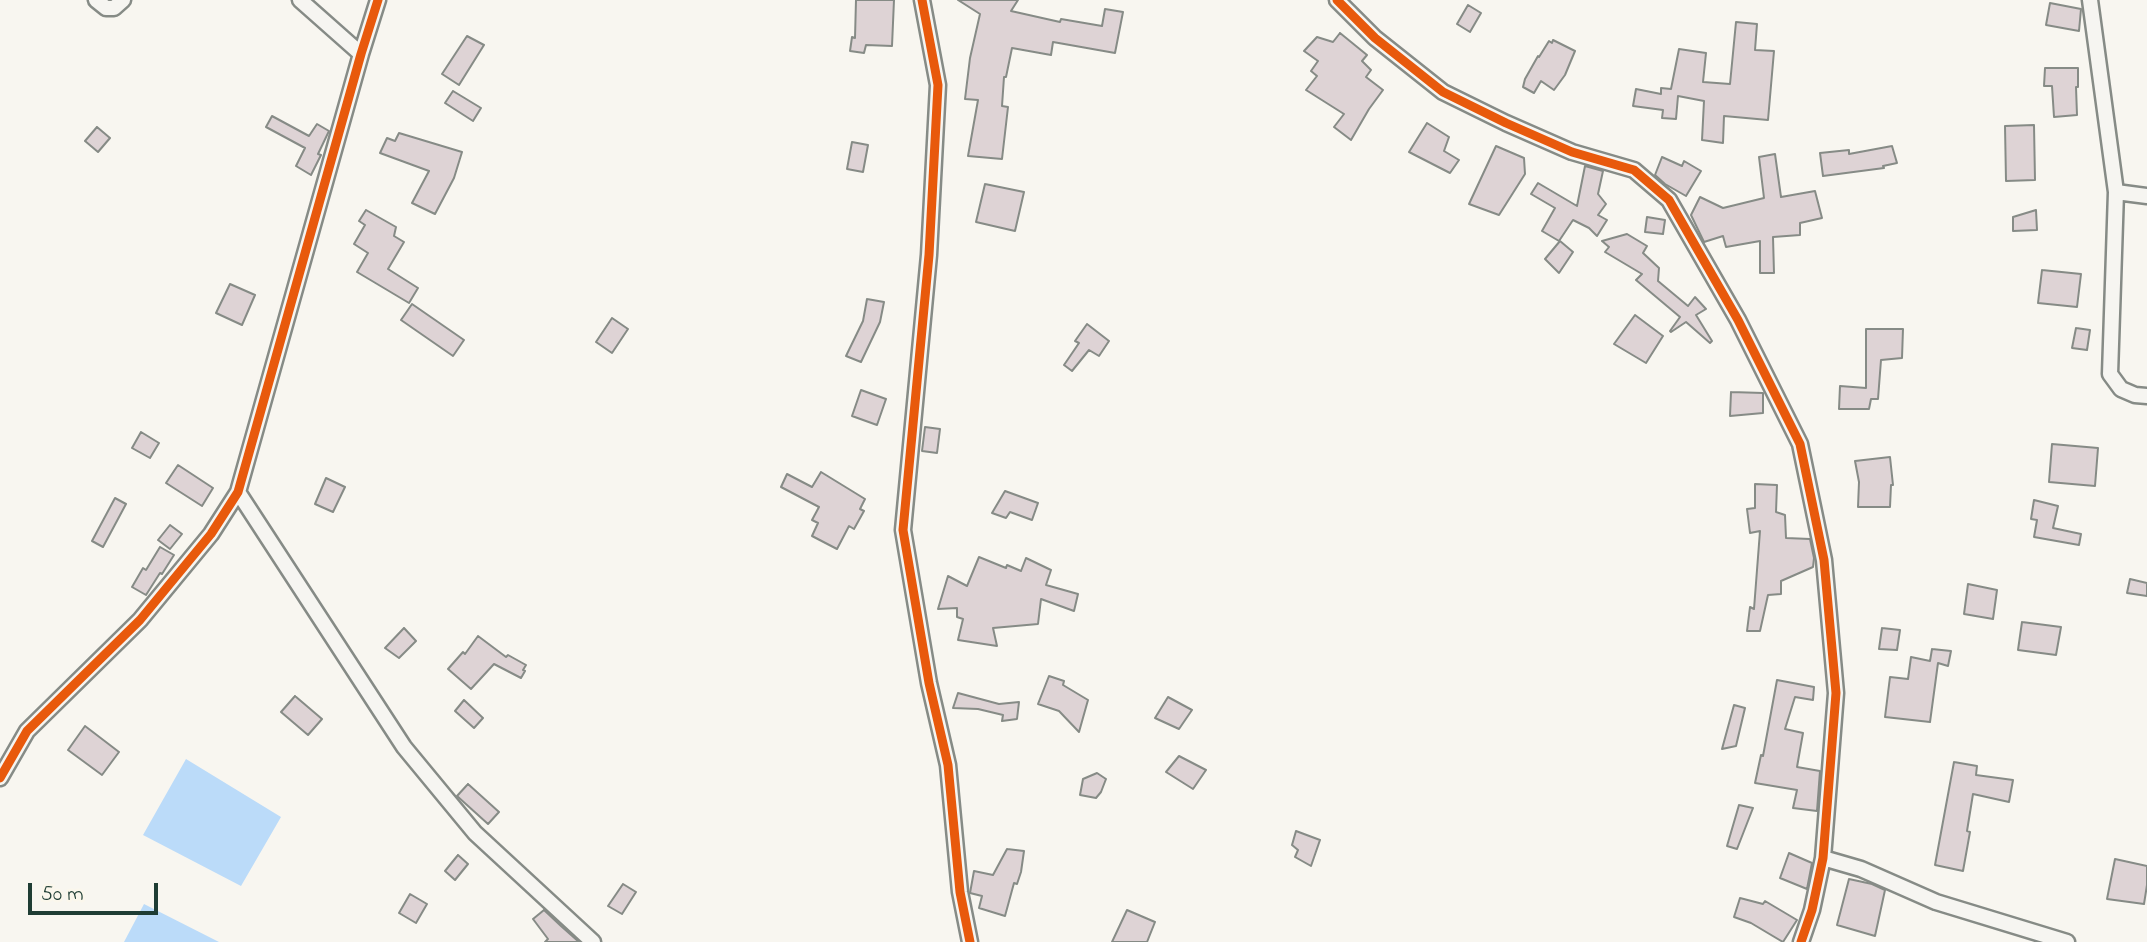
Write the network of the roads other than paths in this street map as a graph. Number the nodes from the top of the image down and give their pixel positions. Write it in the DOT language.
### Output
graph roads {
  1 [pos="96,0"];
  2 [pos="123,0"];
  3 [pos="300,0"];
  4 [pos="379,0"];
  5 [pos="922,0"];
  6 [pos="1337,0"];
  7 [pos="2090,0"];
  8 [pos="362,54"];
  9 [pos="2116,192"];
  10 [pos="2147,196"];
  11 [pos="2147,396"];
  12 [pos="238,492"];
  13 [pos="0,778"];
  14 [pos="1824,858"];
  15 [pos="593,942"];
  16 [pos="970,942"];
  17 [pos="1801,942"];
  18 [pos="2067,942"];
  1 -- 2 [label="street"];
  3 -- 8 [label="street"];
  4 -- 8 [label="street"];
  5 -- 16 [label="street"];
  6 -- 14 [label="street"];
  7 -- 9 [label="street"];
  8 -- 12 [label="street"];
  9 -- 10 [label="street"];
  9 -- 11 [label="street"];
  12 -- 13 [label="street"];
  12 -- 15 [label="street"];
  14 -- 17 [label="street"];
  14 -- 18 [label="street"];
}
